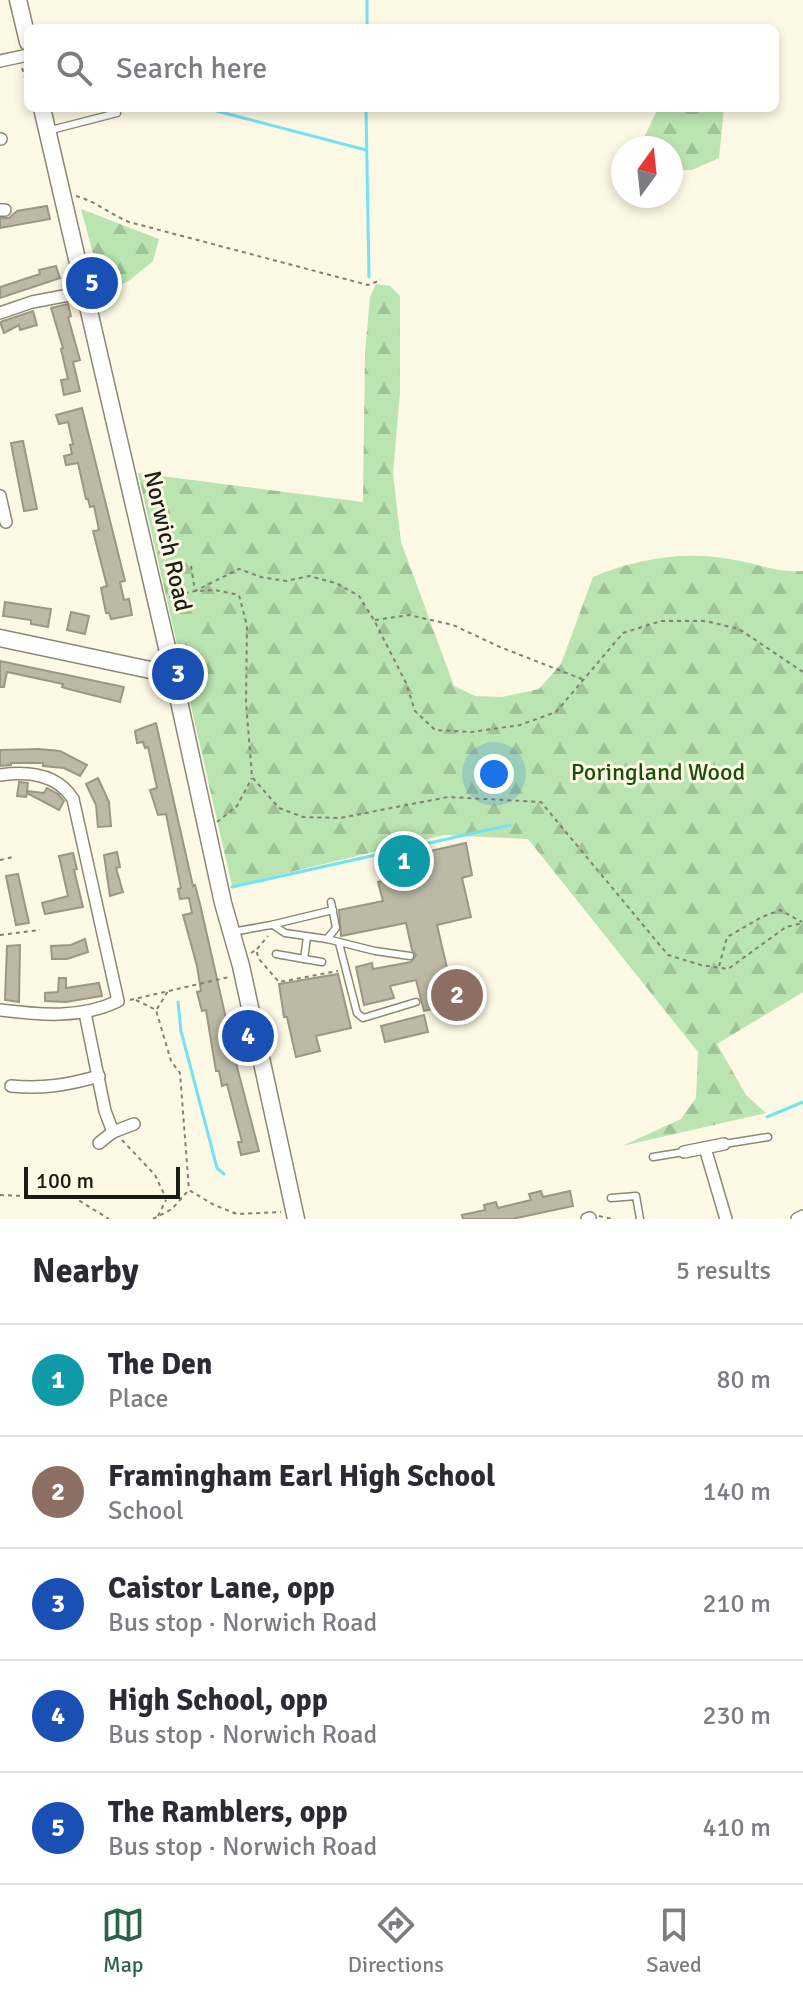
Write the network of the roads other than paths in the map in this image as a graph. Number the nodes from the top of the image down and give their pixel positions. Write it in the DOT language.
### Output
graph roads {
  1 [pos="18,0"];
  2 [pos="24,25"];
  3 [pos="24,56"];
  4 [pos="0,61"];
  5 [pos="43,112"];
  6 [pos="117,113"];
  7 [pos="47,131"];
  8 [pos="85,292"];
  9 [pos="0,313"];
  10 [pos="0,496"];
  11 [pos="6,522"];
  12 [pos="0,638"];
  13 [pos="172,669"];
  14 [pos="0,775"];
  15 [pos="273,925"];
  16 [pos="232,932"];
  17 [pos="307,937"];
  18 [pos="327,939"];
  19 [pos="339,943"];
  20 [pos="276,954"];
  21 [pos="410,956"];
  22 [pos="304,959"];
  23 [pos="322,962"];
  24 [pos="416,1002"];
  25 [pos="0,1010"];
  26 [pos="85,1013"];
  27 [pos="99,1076"];
  28 [pos="11,1086"];
  29 [pos="134,1124"];
  30 [pos="113,1132"];
  31 [pos="768,1137"];
  32 [pos="99,1143"];
  33 [pos="724,1144"];
  34 [pos="705,1148"];
  35 [pos="684,1152"];
  36 [pos="653,1157"];
  37 [pos="611,1198"];
  38 [pos="295,1215"];
  39 [pos="803,1216"];
  40 [pos="640,1219"];
  41 [pos="726,1219"];
  42 [pos="797,1219"];
  1 -- 2 [label="main road"];
  3 -- 4 [label="street"];
  5 -- 7 [label="main road, Norwich Road"];
  6 -- 7 [label="lane"];
  7 -- 8 [label="main road, Norwich Road"];
  8 -- 9 [label="street"];
  8 -- 13 [label="main road, Norwich Road"];
  10 -- 11 [label="street"];
  12 -- 13 [label="main road"];
  13 -- 16 [label="main road, Norwich Road"];
  14 -- 26 [label="street"];
  15 -- 16 [label="lane"];
  15 -- 17 [label="lane"];
  15 -- 18 [label="lane"];
  16 -- 38 [label="main road, Norwich Road"];
  17 -- 18 [label="lane"];
  17 -- 22 [label="lane"];
  18 -- 19 [label="lane"];
  19 -- 21 [label="lane"];
  19 -- 24 [label="lane"];
  20 -- 22 [label="lane"];
  22 -- 23 [label="lane"];
  25 -- 26 [label="street"];
  26 -- 27 [label="street"];
  27 -- 28 [label="street"];
  27 -- 30 [label="street"];
  29 -- 30 [label="street"];
  30 -- 32 [label="street"];
  31 -- 33 [label="lane"];
  33 -- 34 [label="street"];
  34 -- 35 [label="street"];
  34 -- 41 [label="street"];
  35 -- 36 [label="lane"];
  37 -- 40 [label="lane"];
  39 -- 42 [label="street"];
}
